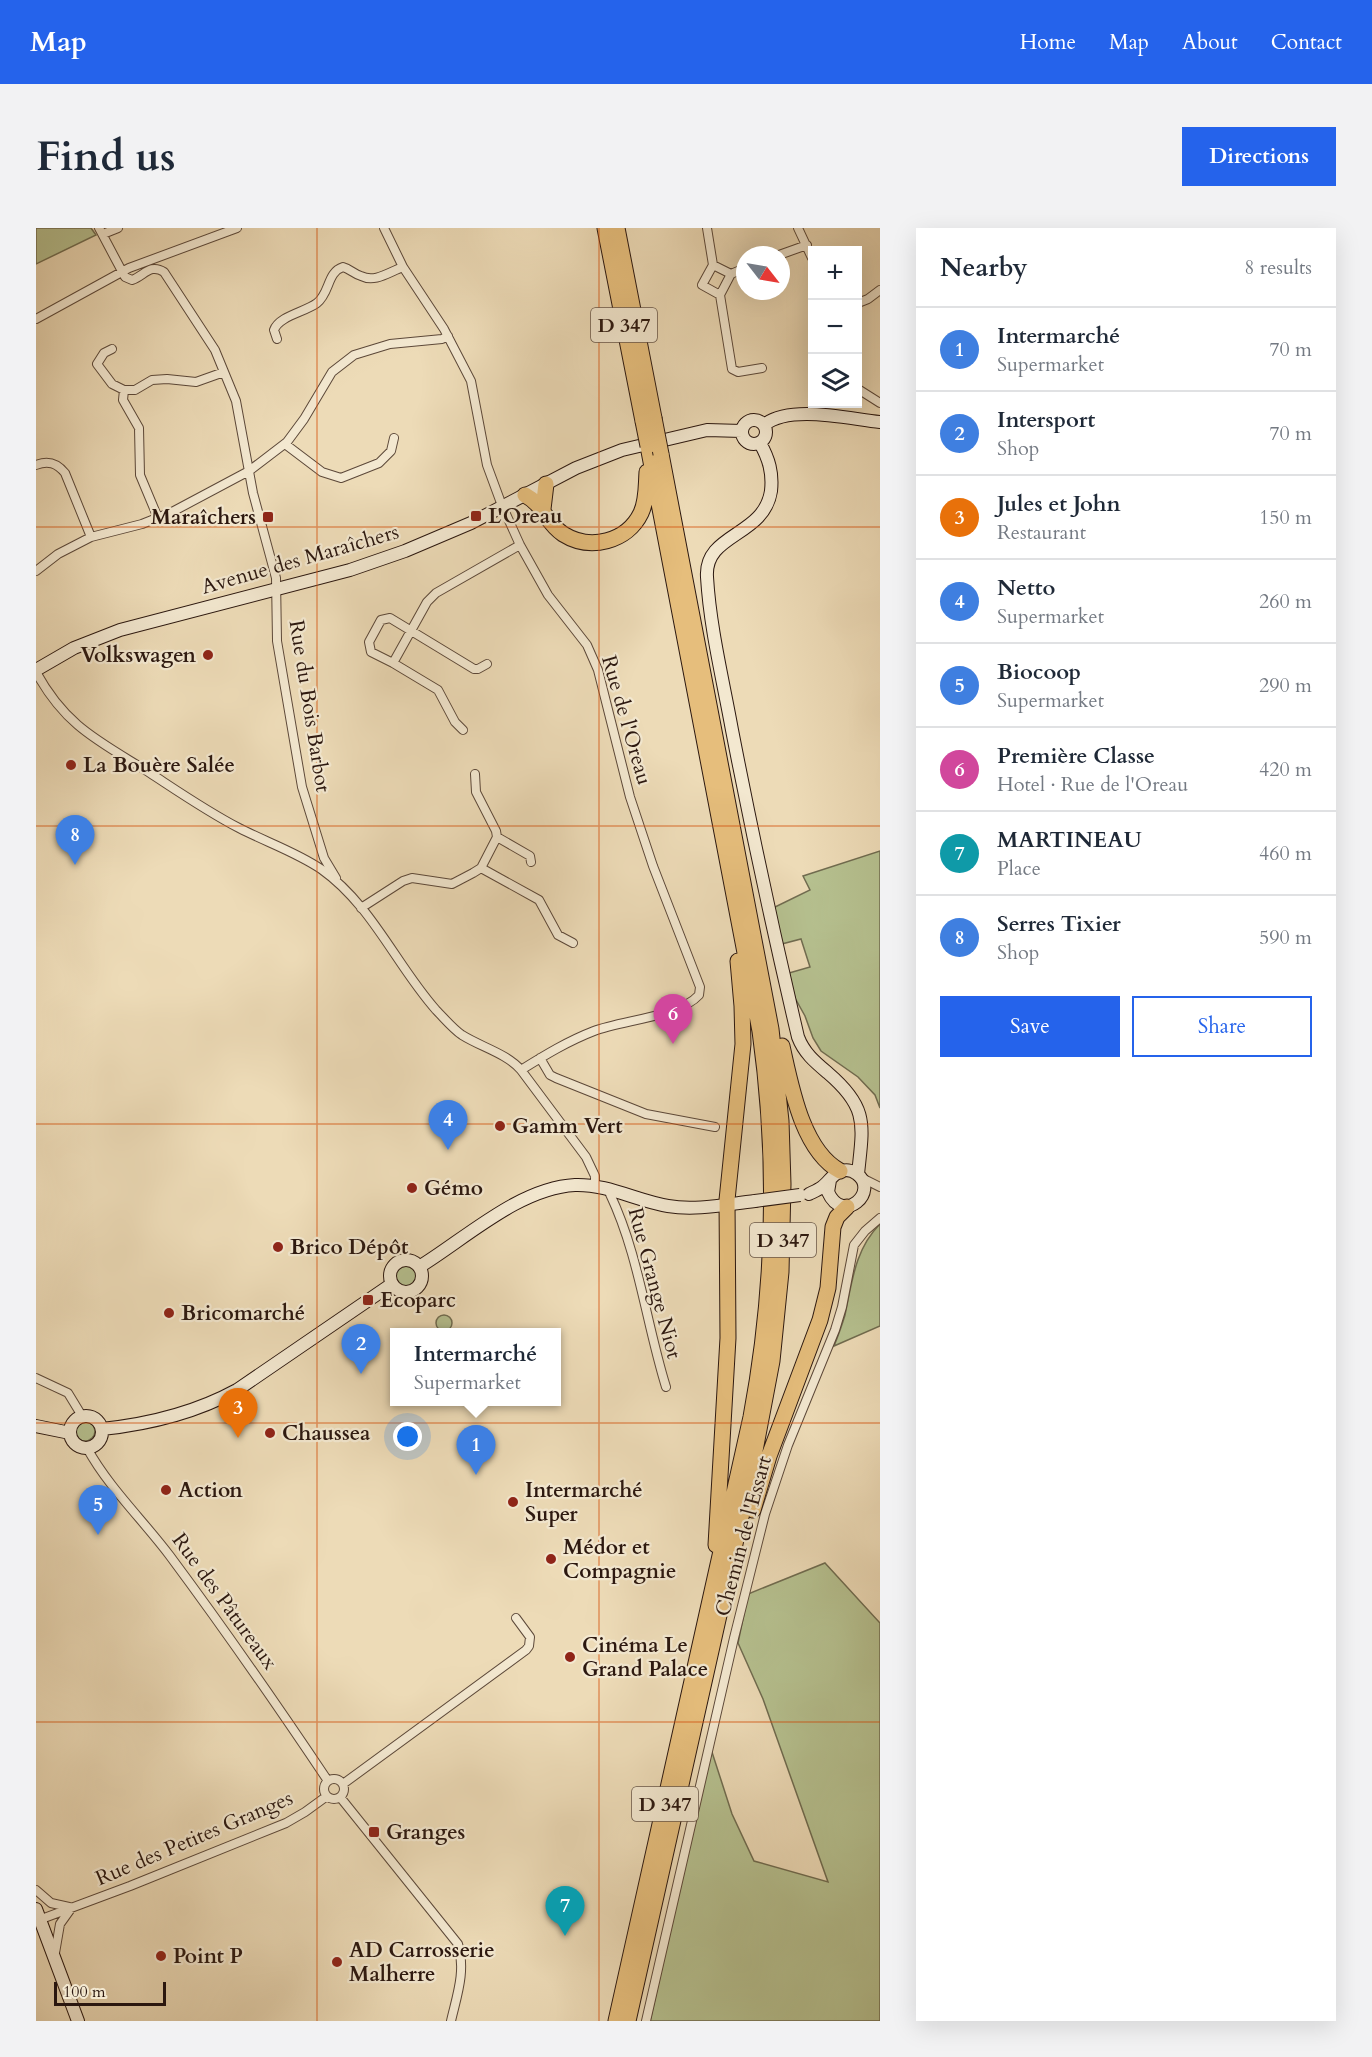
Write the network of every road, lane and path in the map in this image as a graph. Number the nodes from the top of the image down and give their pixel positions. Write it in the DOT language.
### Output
graph roads {
  1 [pos="118,228"];
  2 [pos="237,228"];
  3 [pos="384,228"];
  4 [pos="605,228"];
  5 [pos="617,228"];
  6 [pos="707,228"];
  7 [pos="798,228"];
  8 [pos="101,231"];
  9 [pos="807,245"];
  10 [pos="790,251"];
  11 [pos="713,265"];
  12 [pos="403,267"];
  13 [pos="121,271"];
  14 [pos="736,272"];
  15 [pos="731,274"];
  16 [pos="880,290"];
  17 [pos="720,295"];
  18 [pos="862,301"];
  19 [pos="36,319"];
  20 [pos="448,336"];
  21 [pos="277,339"];
  22 [pos="112,349"];
  23 [pos="762,368"];
  24 [pos="224,372"];
  25 [pos="124,390"];
  26 [pos="862,392"];
  27 [pos="880,403"];
  28 [pos="649,420"];
  29 [pos="880,423"];
  30 [pos="764,425"];
  31 [pos="742,431"];
  32 [pos="394,438"];
  33 [pos="760,443"];
  34 [pos="285,444"];
  35 [pos="651,453"];
  36 [pos="36,465"];
  37 [pos="249,471"];
  38 [pos="546,484"];
  39 [pos="525,495"];
  40 [pos="502,507"];
  41 [pos="543,509"];
  42 [pos="158,518"];
  43 [pos="91,537"];
  44 [pos="520,545"];
  45 [pos="36,570"];
  46 [pos="277,590"];
  47 [pos="411,630"];
  48 [pos="393,663"];
  49 [pos="487,664"];
  50 [pos="36,671"];
  51 [pos="464,730"];
  52 [pos="476,774"];
  53 [pos="497,837"];
  54 [pos="324,858"];
  55 [pos="531,862"];
  56 [pos="481,867"];
  57 [pos="320,868"];
  58 [pos="342,887"];
  59 [pos="361,908"];
  60 [pos="738,916"];
  61 [pos="573,943"];
  62 [pos="760,968"];
  63 [pos="540,1058"];
  64 [pos="521,1070"];
  65 [pos="715,1127"];
  66 [pos="847,1174"];
  67 [pos="595,1186"];
  68 [pos="880,1188"];
  69 [pos="610,1189"];
  70 [pos="805,1194"];
  71 [pos="831,1198"];
  72 [pos="862,1198"];
  73 [pos="727,1204"];
  74 [pos="847,1207"];
  75 [pos="880,1218"];
  76 [pos="419,1267"];
  77 [pos="392,1284"];
  78 [pos="36,1378"];
  79 [pos="666,1387"];
  80 [pos="82,1416"];
  81 [pos="36,1426"];
  82 [pos="102,1429"];
  83 [pos="70,1433"];
  84 [pos="87,1448"];
  85 [pos="719,1591"];
  86 [pos="516,1618"];
  87 [pos="328,1781"];
  88 [pos="343,1784"];
  89 [pos="327,1796"];
  90 [pos="340,1797"];
  91 [pos="36,1890"];
  92 [pos="73,1908"];
  93 [pos="37,1917"];
  94 [pos="54,1957"];
  95 [pos="78,2021"];
  96 [pos="451,2021"];
  97 [pos="616,2021"];
  98 [pos="628,2021"];
  99 [pos="646,2021"];
  1 -- 8 [label="street"];
  2 -- 13 [label="street"];
  3 -- 12 [label="street, Rue de l'Oreau"];
  4 -- 28 [label="highway, D 347"];
  5 -- 28 [label="highway, D 347"];
  6 -- 11 [label="street"];
  7 -- 9 [label="street"];
  8 -- 13 [label="street"];
  9 -- 10 [label="street"];
  11 -- 15 [label="street"];
  11 -- 17 [label="street"];
  12 -- 20 [label="street, Rue de l'Oreau"];
  12 -- 21 [label="street"];
  13 -- 19 [label="street"];
  13 -- 24 [label="street, Rue du Bois Barbot"];
  14 -- 15 [label="street"];
  15 -- 17 [label="street"];
  16 -- 18 [label="street"];
  17 -- 23 [label="street"];
  20 -- 34 [label="street"];
  20 -- 40 [label="street, Rue de l'Oreau"];
  22 -- 25 [label="street"];
  24 -- 25 [label="street"];
  24 -- 37 [label="street, Rue du Bois Barbot"];
  25 -- 42 [label="street"];
  26 -- 27 [label="street"];
  28 -- 35 [label="highway, D 347, bridge"];
  29 -- 30 [label="street"];
  30 -- 31 [label="street"];
  30 -- 33 [label="street"];
  31 -- 33 [label="street"];
  31 -- 38 [label="street, Avenue des Maraîchers"];
  32 -- 34 [label="street"];
  33 -- 66 [label="street"];
  34 -- 37 [label="street"];
  35 -- 41 [label="highway"];
  35 -- 60 [label="highway, D 347"];
  35 -- 62 [label="highway, D 347"];
  36 -- 43 [label="street"];
  37 -- 42 [label="street"];
  37 -- 46 [label="street, Rue du Bois Barbot"];
  38 -- 39 [label="street, Avenue des Maraîchers"];
  38 -- 41 [label="highway"];
  39 -- 40 [label="street, Avenue des Maraîchers"];
  39 -- 41 [label="highway"];
  40 -- 44 [label="street, Rue de l'Oreau"];
  40 -- 46 [label="street, Avenue des Maraîchers"];
  42 -- 43 [label="street"];
  43 -- 45 [label="street"];
  44 -- 47 [label="street"];
  44 -- 63 [label="street, Rue de l'Oreau"];
  46 -- 50 [label="street, Avenue des Maraîchers"];
  46 -- 54 [label="street, Rue du Bois Barbot"];
  47 -- 48 [label="street"];
  47 -- 48 [label="street"];
  47 -- 49 [label="street"];
  48 -- 51 [label="street"];
  50 -- 57 [label="street"];
  52 -- 53 [label="street"];
  53 -- 55 [label="street"];
  53 -- 56 [label="street"];
  54 -- 57 [label="street"];
  54 -- 58 [label="street, Rue du Bois Barbot"];
  56 -- 59 [label="street"];
  56 -- 61 [label="street"];
  57 -- 58 [label="street"];
  58 -- 59 [label="street"];
  59 -- 64 [label="street"];
  60 -- 73 [label="highway"];
  60 -- 85 [label="highway, D 347"];
  62 -- 66 [label="highway"];
  62 -- 85 [label="highway, D 347"];
  63 -- 64 [label="street, Rue de l'Oreau"];
  63 -- 65 [label="street"];
  64 -- 67 [label="street"];
  66 -- 68 [label="street"];
  66 -- 70 [label="street"];
  66 -- 71 [label="street"];
  66 -- 72 [label="street"];
  67 -- 69 [label="street"];
  67 -- 76 [label="street"];
  68 -- 72 [label="street"];
  69 -- 73 [label="street"];
  69 -- 79 [label="street, Rue Grange Niot"];
  70 -- 71 [label="street"];
  70 -- 73 [label="street, bridge"];
  71 -- 74 [label="street"];
  72 -- 74 [label="street"];
  73 -- 85 [label="highway"];
  74 -- 85 [label="highway"];
  75 -- 99 [label="street, Chemin de l'Essart"];
  76 -- 77 [label="street"];
  76 -- 77 [label="street"];
  77 -- 82 [label="street"];
  78 -- 80 [label="street"];
  80 -- 82 [label="street"];
  80 -- 83 [label="street"];
  81 -- 83 [label="street"];
  82 -- 84 [label="street"];
  83 -- 84 [label="street"];
  84 -- 87 [label="street, Rue des Pâtureaux"];
  85 -- 97 [label="highway, D 347"];
  85 -- 98 [label="highway, D 347"];
  86 -- 88 [label="street"];
  87 -- 88 [label="street"];
  87 -- 89 [label="street"];
  88 -- 90 [label="street"];
  89 -- 90 [label="street"];
  89 -- 92 [label="street, Rue des Petites Granges"];
  90 -- 96 [label="street"];
  91 -- 92 [label="street"];
  92 -- 93 [label="street, Rue des Petites Granges"];
  92 -- 94 [label="street"];
  93 -- 94 [label="street"];
  94 -- 95 [label="street"];
}
